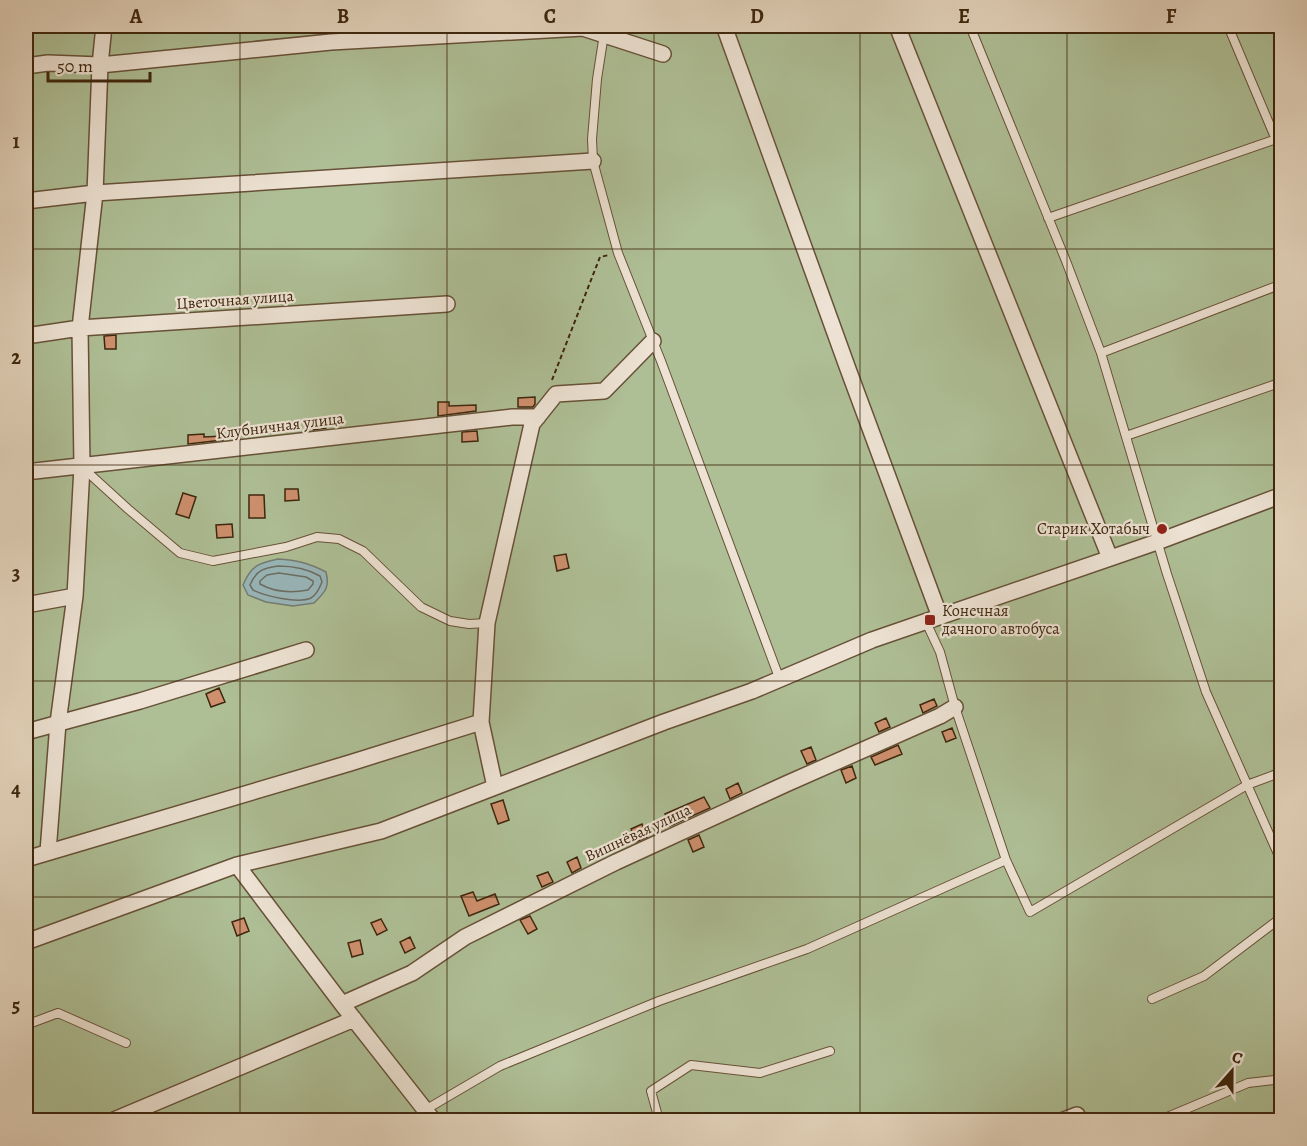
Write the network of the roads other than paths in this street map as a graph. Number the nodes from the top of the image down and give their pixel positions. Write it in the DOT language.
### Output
graph roads {
  1 [pos="104,26"];
  2 [pos="724,26"];
  3 [pos="897,26"];
  4 [pos="970,26"];
  5 [pos="1228,26"];
  6 [pos="610,30"];
  7 [pos="663,54"];
  8 [pos="100,65"];
  9 [pos="26,66"];
  10 [pos="1278,138"];
  11 [pos="1281,154"];
  12 [pos="593,161"];
  13 [pos="95,193"];
  14 [pos="26,201"];
  15 [pos="1048,218"];
  16 [pos="1281,284"];
  17 [pos="447,304"];
  18 [pos="80,328"];
  19 [pos="26,336"];
  20 [pos="653,341"];
  21 [pos="1101,352"];
  22 [pos="1281,382"];
  23 [pos="538,417"];
  24 [pos="1125,436"];
  25 [pos="82,466"];
  26 [pos="26,472"];
  27 [pos="1281,495"];
  28 [pos="1157,542"];
  29 [pos="1110,558"];
  30 [pos="75,596"];
  31 [pos="26,605"];
  32 [pos="934,620"];
  33 [pos="487,623"];
  34 [pos="306,650"];
  35 [pos="780,680"];
  36 [pos="955,707"];
  37 [pos="481,722"];
  38 [pos="58,723"];
  39 [pos="26,732"];
  40 [pos="1281,772"];
  41 [pos="1247,785"];
  42 [pos="495,787"];
  43 [pos="48,852"];
  44 [pos="26,859"];
  45 [pos="1006,860"];
  46 [pos="1281,863"];
  47 [pos="237,865"];
  48 [pos="1281,917"];
  49 [pos="26,942"];
  50 [pos="1152,999"];
  51 [pos="342,1004"];
  52 [pos="354,1019"];
  53 [pos="26,1025"];
  54 [pos="126,1043"];
  55 [pos="830,1051"];
  56 [pos="1281,1079"];
  57 [pos="429,1115"];
  58 [pos="114,1120"];
  59 [pos="659,1120"];
  60 [pos="1160,1120"];
  1 -- 8 [label="street"];
  2 -- 32 [label="street"];
  3 -- 29 [label="street"];
  4 -- 15 [label="lane"];
  5 -- 10 [label="lane"];
  6 -- 7 [label="street"];
  6 -- 8 [label="street"];
  6 -- 12 [label="lane"];
  8 -- 9 [label="street"];
  8 -- 13 [label="street"];
  10 -- 11 [label="lane"];
  10 -- 15 [label="lane"];
  12 -- 13 [label="street"];
  12 -- 20 [label="lane"];
  13 -- 14 [label="street"];
  13 -- 18 [label="street"];
  15 -- 21 [label="lane"];
  16 -- 21 [label="lane"];
  17 -- 18 [label="street, Цветочная улица"];
  18 -- 19 [label="street, Цветочная улица"];
  18 -- 25 [label="street"];
  20 -- 23 [label="street"];
  20 -- 35 [label="lane"];
  21 -- 24 [label="lane"];
  22 -- 24 [label="lane"];
  23 -- 25 [label="street, Клубничная улица"];
  23 -- 33 [label="street"];
  24 -- 28 [label="lane"];
  25 -- 26 [label="street, Клубничная улица"];
  25 -- 30 [label="street"];
  25 -- 33 [label="lane"];
  27 -- 28 [label="street"];
  28 -- 29 [label="street"];
  28 -- 41 [label="lane"];
  29 -- 32 [label="street"];
  30 -- 31 [label="street"];
  30 -- 38 [label="street"];
  32 -- 35 [label="street"];
  32 -- 36 [label="lane"];
  33 -- 37 [label="street"];
  34 -- 38 [label="street"];
  35 -- 42 [label="street"];
  36 -- 45 [label="lane"];
  36 -- 51 [label="street, Вишнёвая улица"];
  37 -- 42 [label="street"];
  37 -- 43 [label="street"];
  38 -- 39 [label="street"];
  38 -- 43 [label="street"];
  40 -- 41 [label="lane"];
  41 -- 45 [label="lane"];
  41 -- 46 [label="lane"];
  42 -- 47 [label="street"];
  43 -- 44 [label="street"];
  45 -- 57 [label="lane"];
  47 -- 49 [label="street"];
  47 -- 51 [label="street"];
  48 -- 50 [label="lane"];
  51 -- 52 [label="street"];
  52 -- 57 [label="street"];
  52 -- 58 [label="street"];
  53 -- 54 [label="lane"];
  55 -- 59 [label="lane"];
  56 -- 60 [label="lane"];
}
